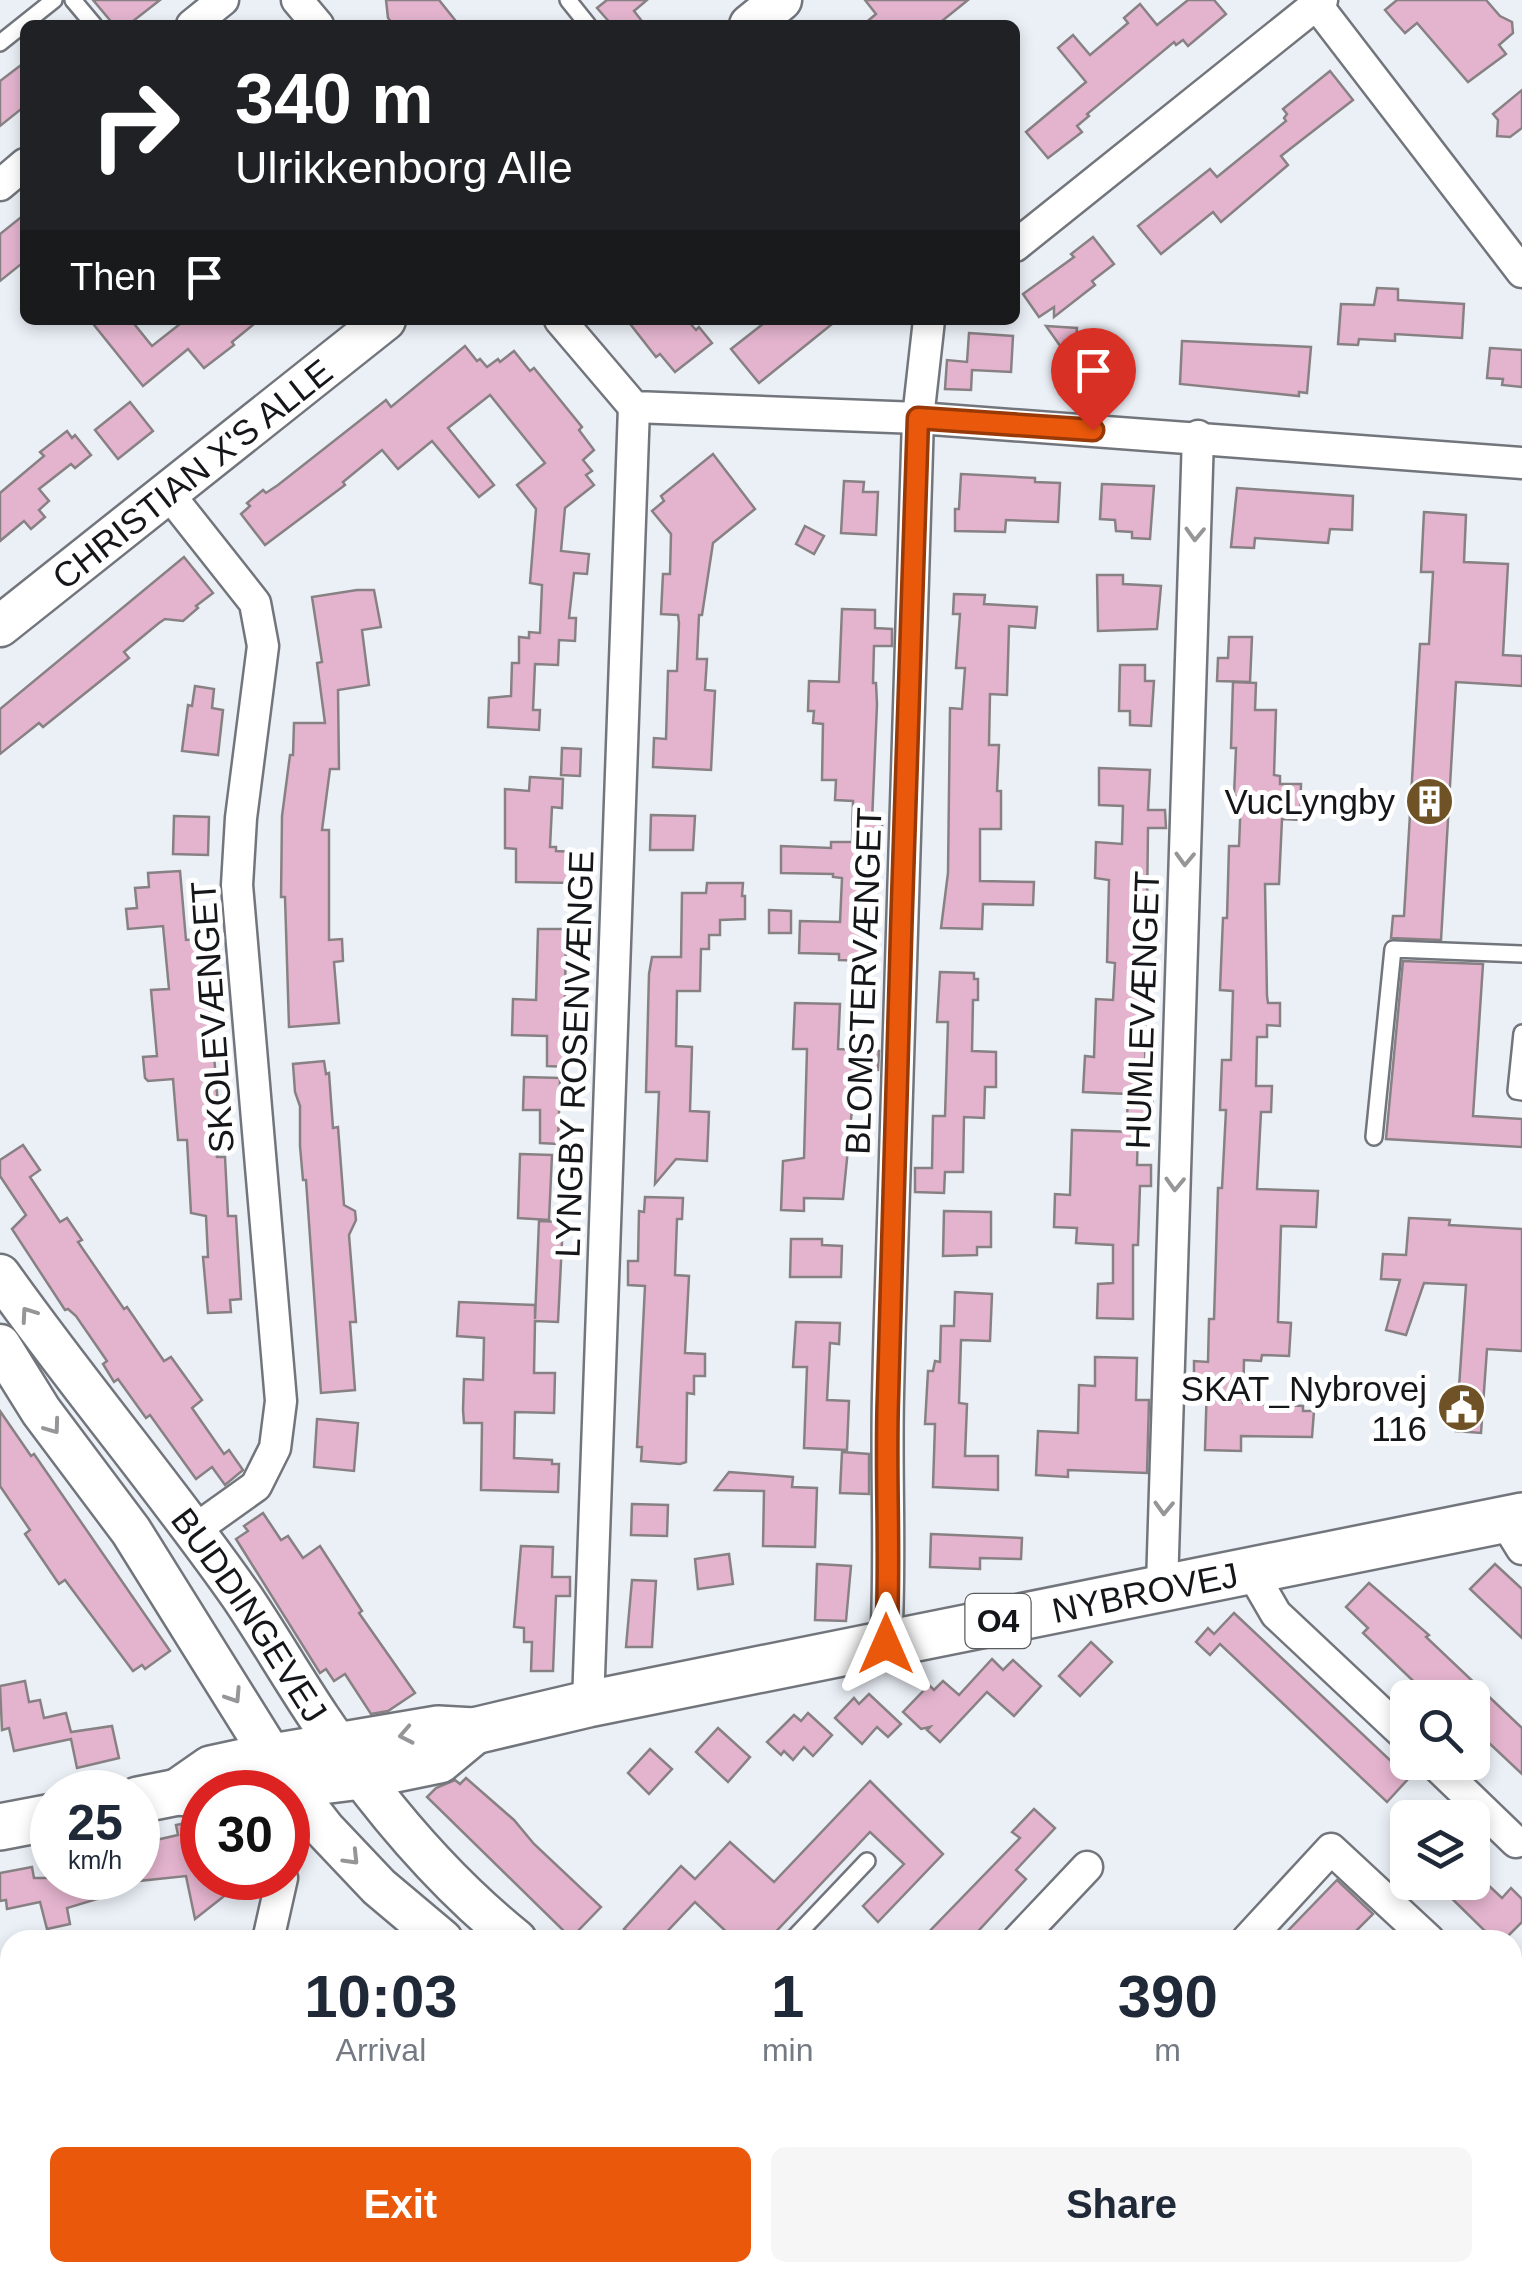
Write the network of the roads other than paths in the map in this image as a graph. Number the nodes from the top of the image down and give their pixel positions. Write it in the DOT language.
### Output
graph roads {
  1 [pos="54,0"];
  2 [pos="73,0"];
  3 [pos="222,0"];
  4 [pos="298,0"];
  5 [pos="568,0"];
  6 [pos="781,0"];
  7 [pos="1319,2"];
  8 [pos="29,20"];
  9 [pos="90,20"];
  10 [pos="198,20"];
  11 [pos="314,20"];
  12 [pos="584,20"];
  13 [pos="756,20"];
  14 [pos="20,27"];
  15 [pos="0,43"];
  16 [pos="20,168"];
  17 [pos="0,184"];
  18 [pos="1020,242"];
  19 [pos="1522,272"];
  20 [pos="378,325"];
  21 [pos="564,325"];
  22 [pos="928,325"];
  23 [pos="634,407"];
  24 [pos="918,418"];
  25 [pos="1198,436"];
  26 [pos="1522,463"];
  27 [pos="168,494"];
  28 [pos="0,626"];
  29 [pos="1522,954"];
  30 [pos="1522,1033"];
  31 [pos="1522,1092"];
  32 [pos="1374,1137"];
  33 [pos="0,1275"];
  34 [pos="0,1345"];
  35 [pos="1516,1528"];
  36 [pos="193,1531"];
  37 [pos="1251,1571"];
  38 [pos="1162,1586"];
  39 [pos="886,1644"];
  40 [pos="588,1704"];
  41 [pos="1390,1721"];
  42 [pos="350,1762"];
  43 [pos="281,1770"];
  44 [pos="310,1775"];
  45 [pos="1452,1780"];
  46 [pos="310,1806"];
  47 [pos="30,1821"];
  48 [pos="0,1827"];
  49 [pos="1516,1842"];
  50 [pos="867,1860"];
  51 [pos="1087,1867"];
  52 [pos="277,1900"];
  53 [pos="270,1930"];
  54 [pos="430,1930"];
  55 [pos="505,1930"];
  56 [pos="801,1930"];
  57 [pos="1027,1930"];
  58 [pos="1256,1930"];
  59 [pos="1418,1930"];
  1 -- 8 [label="lane"];
  2 -- 9 [label="lane"];
  3 -- 10 [label="street"];
  4 -- 11 [label="street"];
  5 -- 12 [label="lane"];
  6 -- 13 [label="street"];
  7 -- 18 [label="street"];
  7 -- 19 [label="street"];
  14 -- 15 [label="lane"];
  16 -- 17 [label="street"];
  20 -- 27 [label="street, CHRISTIAN X'S ALLE"];
  21 -- 23 [label="street"];
  22 -- 24 [label="street, BLOMSTERVÆNGET"];
  23 -- 24 [label="street"];
  23 -- 40 [label="street, LYNGBY ROSENVÆNGE"];
  24 -- 25 [label="street"];
  24 -- 39 [label="street, BLOMSTERVÆNGET"];
  25 -- 26 [label="street"];
  25 -- 38 [label="street, HUMLEVÆNGET, one-way"];
  27 -- 28 [label="street, CHRISTIAN X'S ALLE"];
  27 -- 36 [label="street, SKOLEVÆNGET"];
  29 -- 32 [label="lane"];
  30 -- 31 [label="lane"];
  36 -- 33 [label="street, BUDDINGEVEJ, one-way"];
  34 -- 43 [label="street, BUDDINGEVEJ, one-way"];
  35 -- 37 [label="main road, NYBROVEJ / O4"];
  36 -- 42 [label="street, BUDDINGEVEJ"];
  37 -- 38 [label="main road, NYBROVEJ / O4"];
  37 -- 41 [label="street"];
  38 -- 39 [label="main road, NYBROVEJ / O4"];
  39 -- 40 [label="main road, NYBROVEJ / O4"];
  40 -- 42 [label="main road, NYBROVEJ / O4"];
  42 -- 44 [label="main road, NYBROVEJ / O4"];
  42 -- 55 [label="street, BUDDINGEVEJ"];
  45 -- 49 [label="street"];
  46 -- 54 [label="street, BUDDINGEVEJ, one-way"];
  47 -- 48 [label="main road"];
  50 -- 56 [label="lane"];
  51 -- 57 [label="street"];
  52 -- 53 [label="street"];
  58 -- 59 [label="street"];
}
